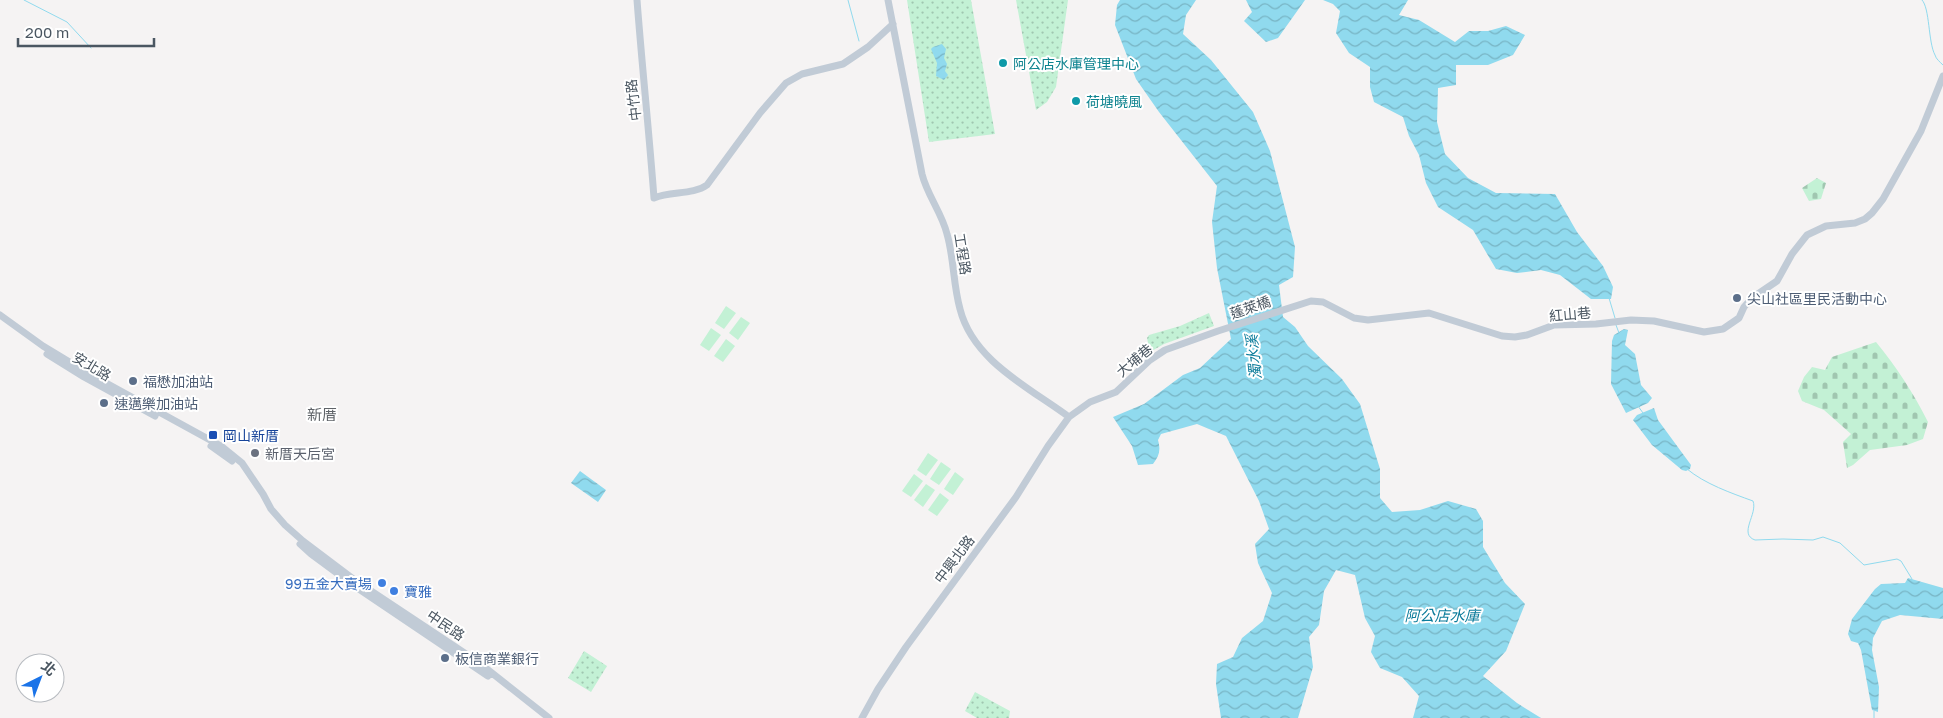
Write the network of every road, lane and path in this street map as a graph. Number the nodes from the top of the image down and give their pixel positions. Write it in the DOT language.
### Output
graph roads {
  1 [pos="637,0"];
  2 [pos="888,0"];
  3 [pos="893,24"];
  4 [pos="1942,79"];
  5 [pos="1289,307"];
  6 [pos="0,315"];
  7 [pos="0,321"];
  8 [pos="1218,330"];
  9 [pos="1069,417"];
  10 [pos="264,494"];
  11 [pos="264,504"];
  12 [pos="542,718"];
  13 [pos="549,718"];
  14 [pos="862,718"];
  1 -- 3 [label="street, 中竹路"];
  2 -- 3 [label="street, 工程路"];
  3 -- 9 [label="street, 工程路"];
  4 -- 5 [label="street, 紅山巷"];
  5 -- 8 [label="street, 蓬萊橋"];
  6 -- 10 [label="street, 安北路"];
  7 -- 11 [label="street, 安北路"];
  8 -- 9 [label="street, 大埔巷"];
  9 -- 14 [label="street, 中興北路"];
  10 -- 13 [label="street, 中民路"];
  11 -- 12 [label="street, 中民路"];
}
